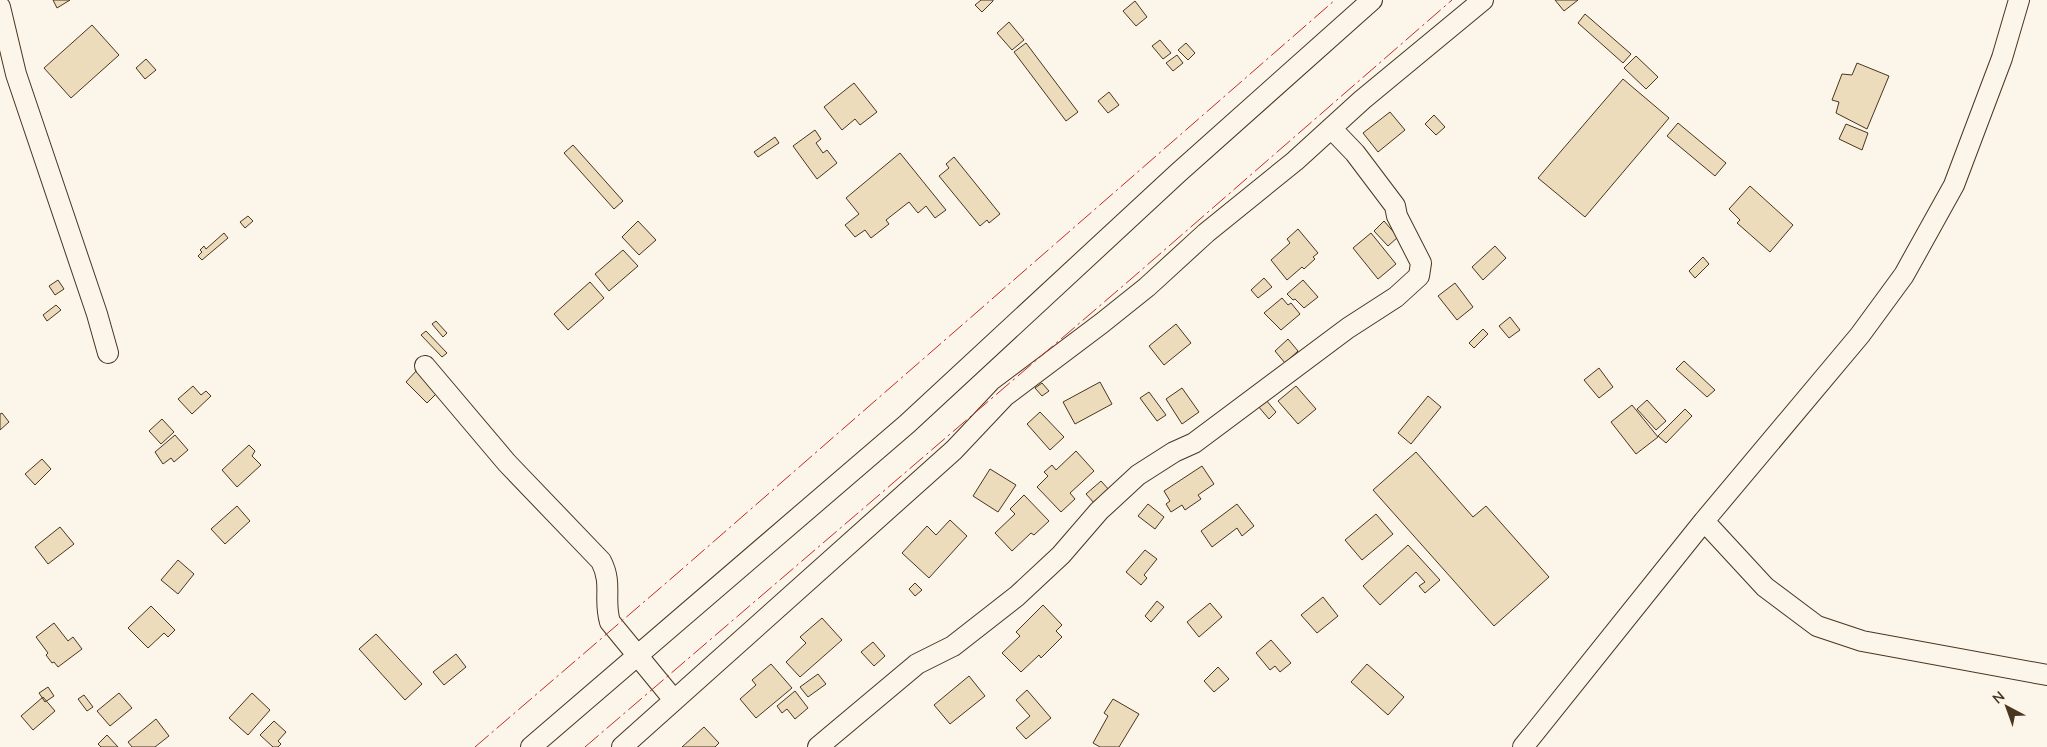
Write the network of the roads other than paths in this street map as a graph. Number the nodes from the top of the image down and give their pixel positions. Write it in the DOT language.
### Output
graph roads {
  1 [pos="1372,0"];
  2 [pos="1483,0"];
  3 [pos="2019,0"];
  4 [pos="0,7"];
  5 [pos="1331,128"];
  6 [pos="108,353"];
  7 [pos="425,366"];
  8 [pos="1704,521"];
  9 [pos="638,656"];
  10 [pos="2047,675"];
  11 [pos="674,700"];
  12 [pos="531,747"];
  13 [pos="622,747"];
  14 [pos="818,747"];
  15 [pos="1523,747"];
  1 -- 9 [label="street"];
  2 -- 5 [label="street"];
  3 -- 8 [label="street"];
  4 -- 6 [label="street"];
  5 -- 11 [label="street"];
  5 -- 14 [label="street"];
  7 -- 9 [label="street"];
  8 -- 10 [label="street"];
  8 -- 15 [label="street"];
  9 -- 11 [label="street"];
  9 -- 12 [label="street"];
  11 -- 13 [label="street"];
}
